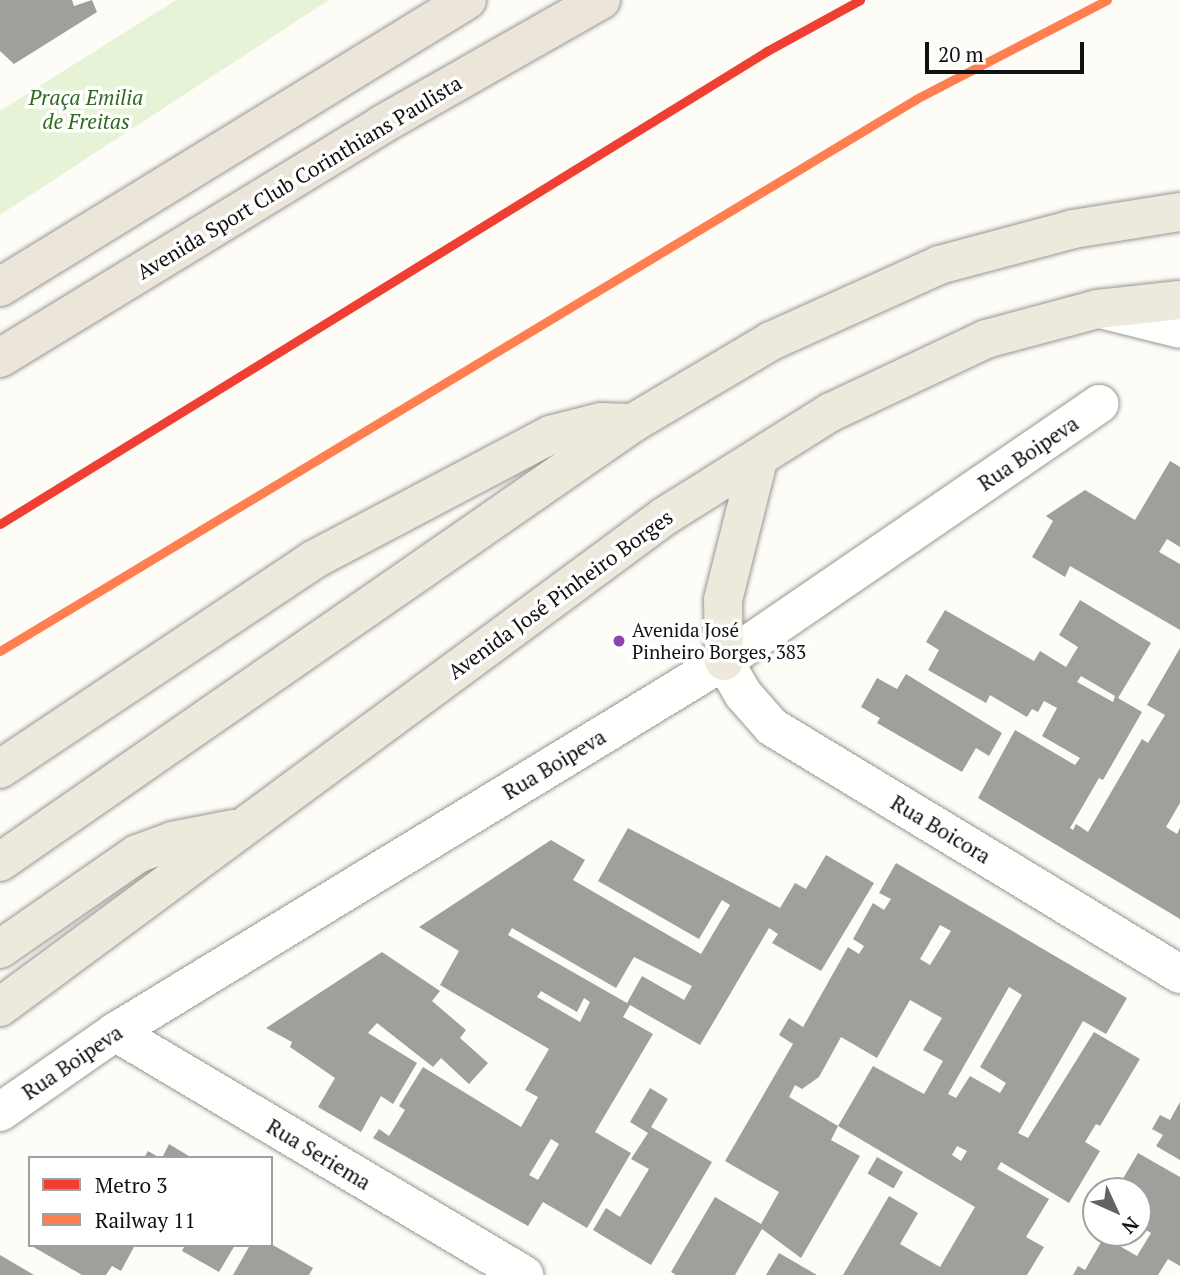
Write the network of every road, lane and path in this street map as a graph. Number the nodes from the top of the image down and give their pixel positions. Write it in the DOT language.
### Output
graph roads {
  1 [pos="414,0"];
  2 [pos="467,0"];
  3 [pos="601,0"];
  4 [pos="371,59"];
  5 [pos="1180,212"];
  6 [pos="0,287"];
  7 [pos="1180,300"];
  8 [pos="1098,309"];
  9 [pos="1180,329"];
  10 [pos="0,358"];
  11 [pos="1100,404"];
  12 [pos="634,423"];
  13 [pos="758,457"];
  14 [pos="724,661"];
  15 [pos="0,769"];
  16 [pos="243,828"];
  17 [pos="0,862"];
  18 [pos="0,949"];
  19 [pos="1180,974"];
  20 [pos="0,1007"];
  21 [pos="115,1032"];
  22 [pos="0,1112"];
  23 [pos="524,1275"];
  1 -- 4 [label="highway"];
  2 -- 4 [label="highway"];
  3 -- 10 [label="highway, Avenida Sport Club Corinthians Paulista"];
  4 -- 6 [label="highway"];
  5 -- 12 [label="main road"];
  7 -- 8 [label="main road, Avenida José Pinheiro Borges"];
  8 -- 9 [label="street"];
  8 -- 13 [label="main road, Avenida José Pinheiro Borges"];
  11 -- 14 [label="street, Rua Boipeva"];
  12 -- 15 [label="main road"];
  12 -- 17 [label="main road"];
  13 -- 14 [label="main road"];
  13 -- 16 [label="main road, Avenida José Pinheiro Borges"];
  14 -- 19 [label="street, Rua Boicora"];
  14 -- 21 [label="street, Rua Boipeva"];
  16 -- 18 [label="main road"];
  16 -- 20 [label="main road, Avenida José Pinheiro Borges"];
  21 -- 22 [label="street, Rua Boipeva"];
  21 -- 23 [label="street, Rua Seriema"];
}
